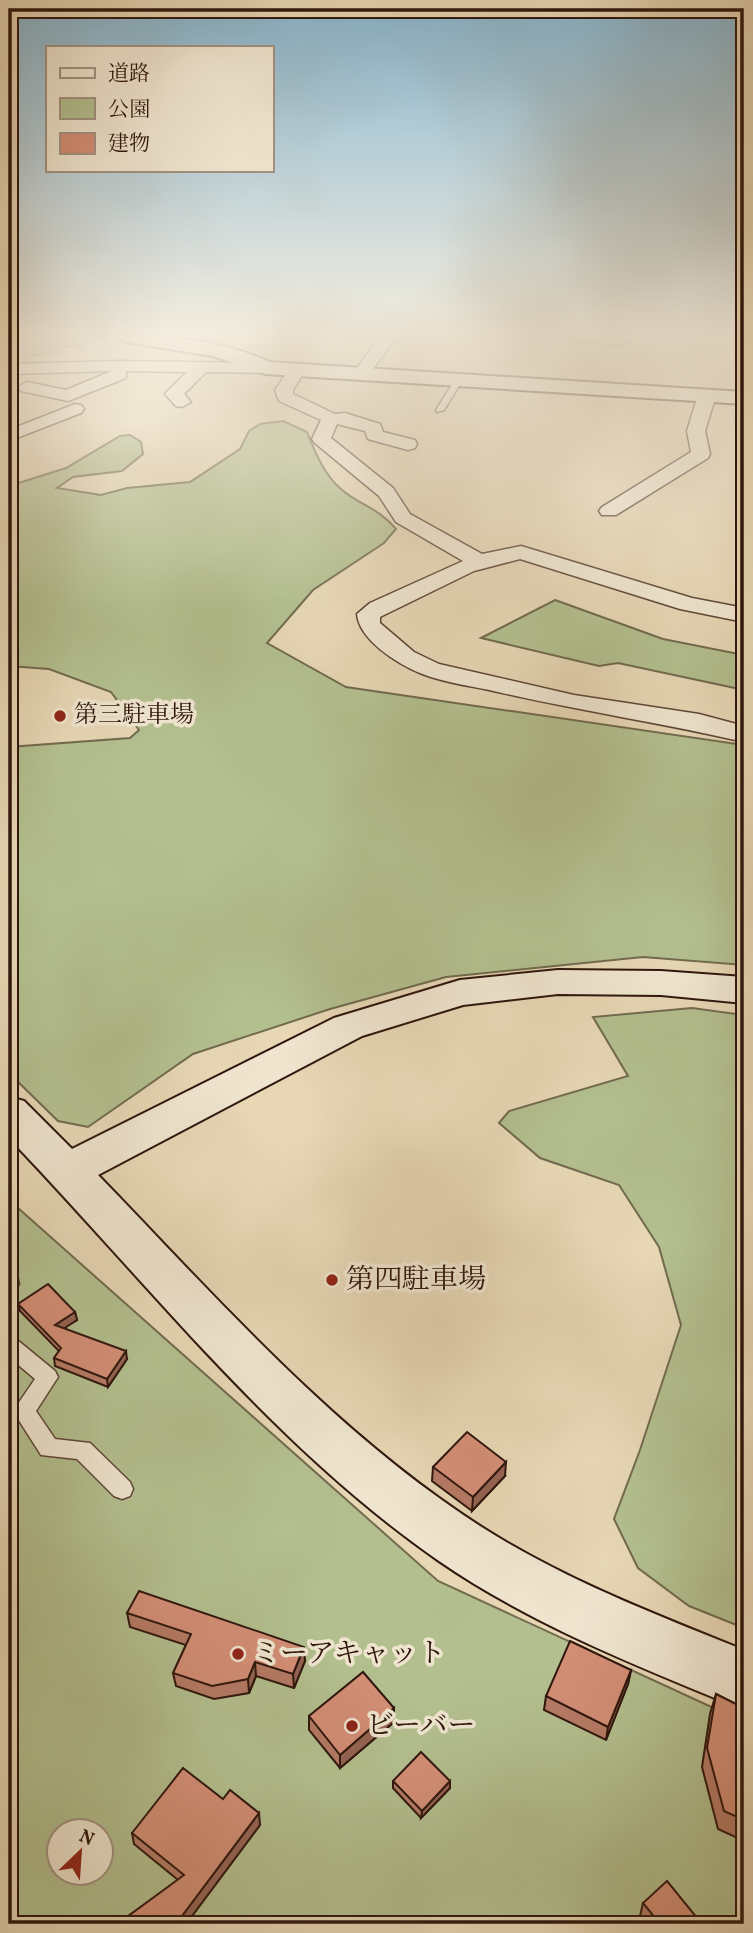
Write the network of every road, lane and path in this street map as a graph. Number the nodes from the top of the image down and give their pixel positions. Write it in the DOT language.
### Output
graph roads {
  1 [pos="35,426"];
  2 [pos="327,426"];
  3 [pos="369,426"];
  4 [pos="697,426"];
  5 [pos="9,436"];
  6 [pos="408,444"];
  7 [pos="609,511"];
  8 [pos="481,562"];
  9 [pos="744,615"];
  10 [pos="744,734"];
  11 [pos="744,990"];
  12 [pos="9,1112"];
  13 [pos="67,1171"];
  14 [pos="9,1275"];
  15 [pos="9,1284"];
  16 [pos="9,1345"];
  17 [pos="122,1489"];
  18 [pos="744,1680"];
  1 -- 5 [label="street"];
  2 -- 8 [label="street"];
  3 -- 6 [label="street"];
  4 -- 7 [label="street"];
  8 -- 9 [label="street"];
  8 -- 10 [label="street"];
  11 -- 13 [label="street"];
  12 -- 13 [label="street"];
  13 -- 18 [label="street"];
  14 -- 15 [label="lane"];
  16 -- 17 [label="lane"];
}
